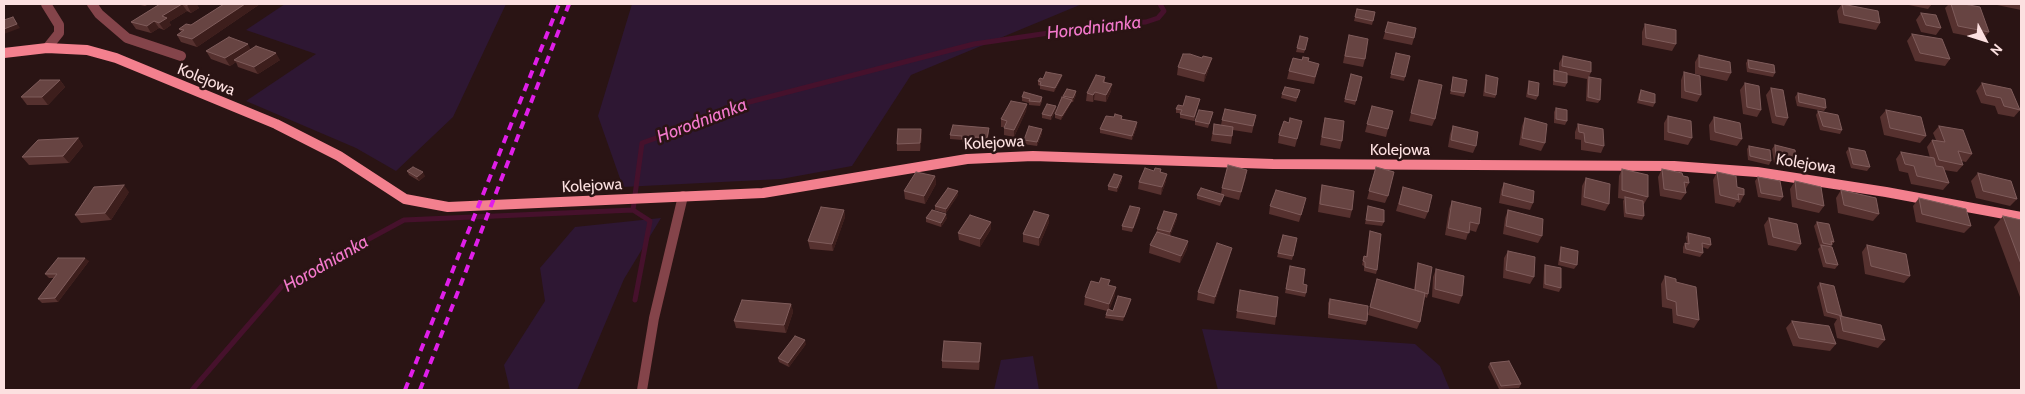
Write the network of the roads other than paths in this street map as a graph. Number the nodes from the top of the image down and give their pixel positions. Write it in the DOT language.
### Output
graph roads {
  1 [pos="46,4"];
  2 [pos="92,4"];
  3 [pos="47,48"];
  4 [pos="4,53"];
  5 [pos="181,56"];
  6 [pos="684,196"];
  7 [pos="2021,216"];
  8 [pos="642,390"];
  1 -- 3 [label="street"];
  2 -- 5 [label="street"];
  3 -- 4 [label="street, Kolejowa"];
  3 -- 6 [label="street, Kolejowa"];
  6 -- 7 [label="street, Kolejowa"];
  6 -- 8 [label="street"];
}
